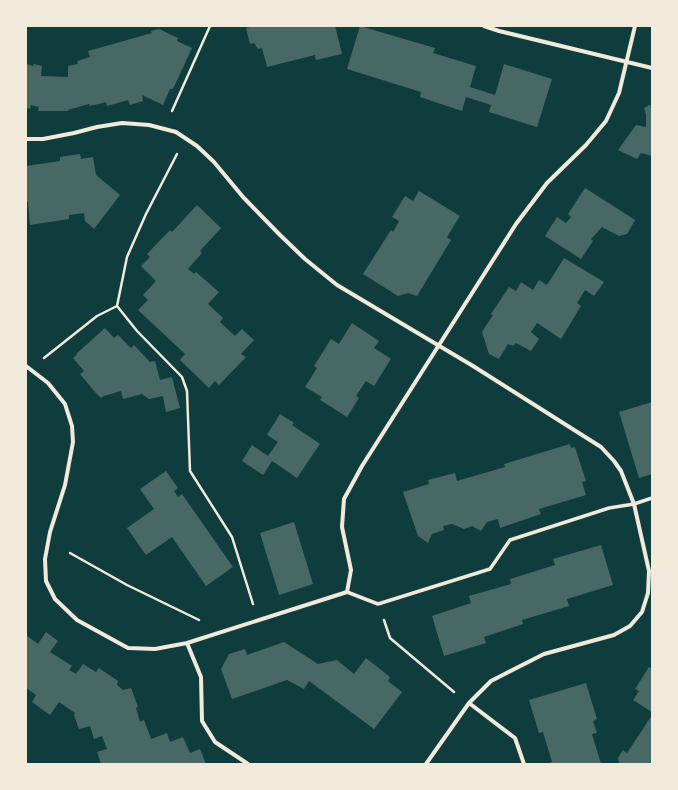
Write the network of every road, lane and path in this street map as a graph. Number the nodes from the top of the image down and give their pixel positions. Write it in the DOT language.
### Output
graph roads {
  1 [pos="210,26"];
  2 [pos="484,26"];
  3 [pos="635,26"];
  4 [pos="626,62"];
  5 [pos="652,68"];
  6 [pos="176,132"];
  7 [pos="26,139"];
  8 [pos="117,306"];
  9 [pos="440,346"];
  10 [pos="26,366"];
  11 [pos="31,370"];
  12 [pos="652,498"];
  13 [pos="634,504"];
  14 [pos="70,553"];
  15 [pos="347,592"];
  16 [pos="258,621"];
  17 [pos="213,635"];
  18 [pos="390,638"];
  19 [pos="187,643"];
  20 [pos="444,684"];
  21 [pos="469,703"];
  22 [pos="248,764"];
  23 [pos="426,764"];
  24 [pos="524,764"];
  1 -- 6 [label="path"];
  2 -- 4 [label="street"];
  3 -- 4 [label="street"];
  4 -- 5 [label="street"];
  4 -- 9 [label="street"];
  6 -- 7 [label="street"];
  6 -- 8 [label="path"];
  6 -- 9 [label="street"];
  8 -- 11 [label="path"];
  8 -- 16 [label="path"];
  9 -- 13 [label="street"];
  9 -- 15 [label="street"];
  10 -- 11 [label="street"];
  11 -- 19 [label="street"];
  12 -- 13 [label="street"];
  13 -- 15 [label="street"];
  13 -- 21 [label="street"];
  14 -- 17 [label="path"];
  15 -- 16 [label="street"];
  16 -- 17 [label="street"];
  17 -- 19 [label="street"];
  18 -- 20 [label="path"];
  19 -- 22 [label="street"];
  21 -- 23 [label="street"];
  21 -- 24 [label="street"];
}
